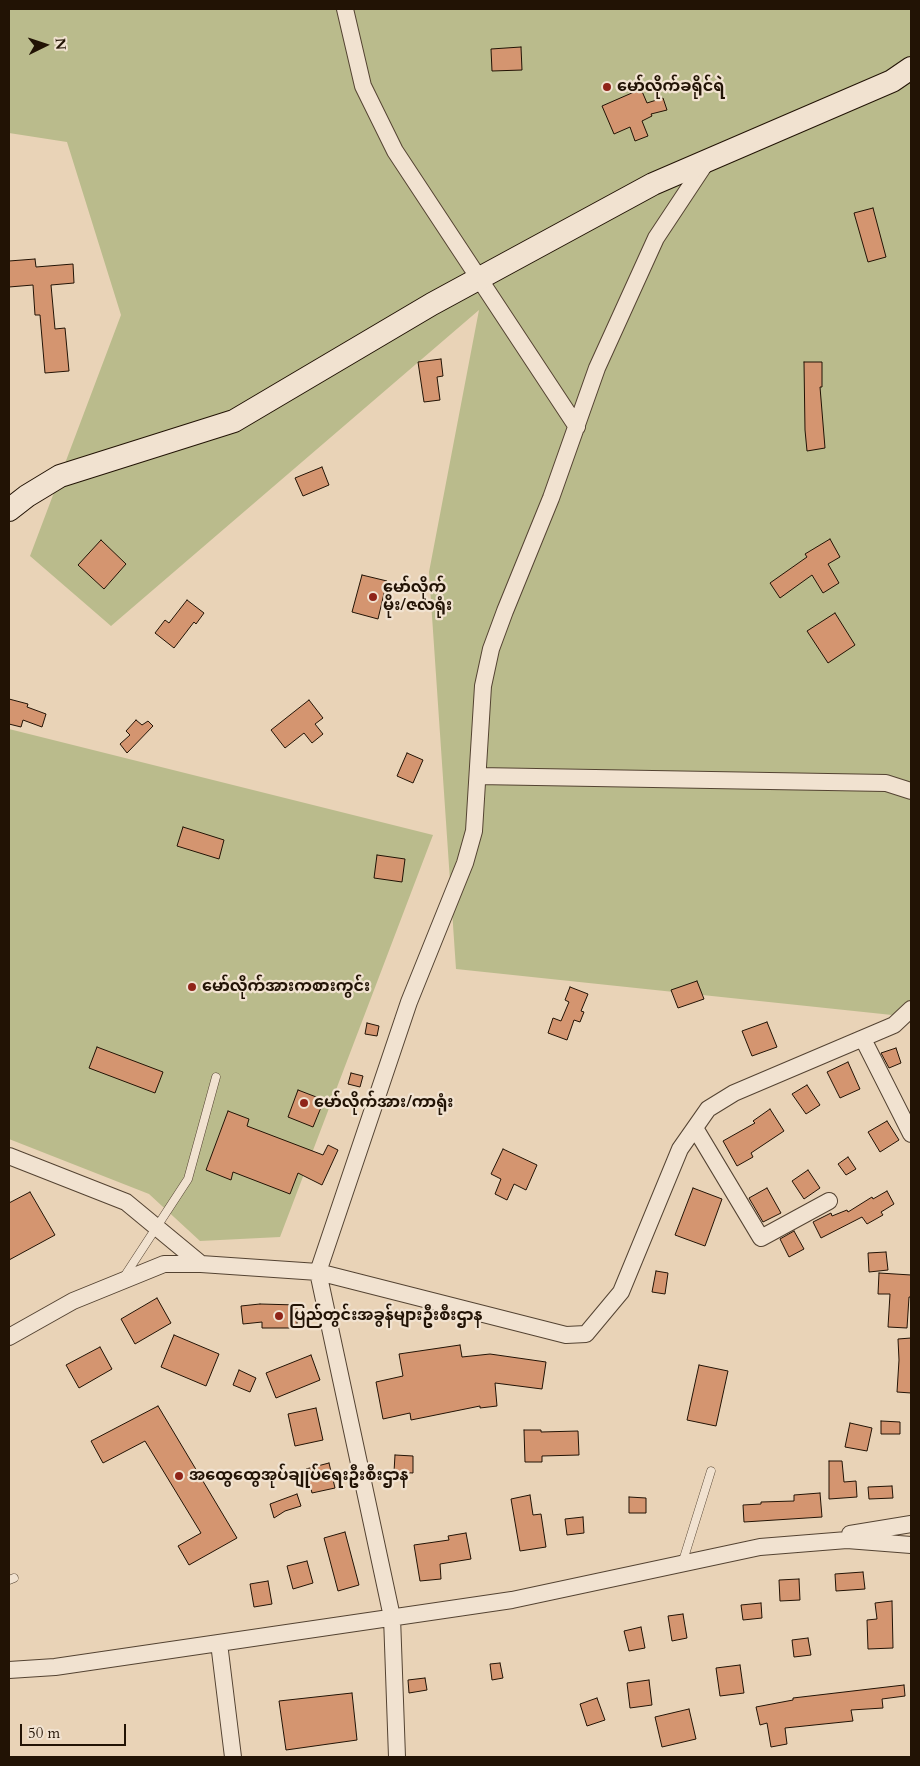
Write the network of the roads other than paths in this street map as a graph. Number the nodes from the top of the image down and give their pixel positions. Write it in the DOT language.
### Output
graph roads {
  1 [pos="345,9"];
  2 [pos="911,68"];
  3 [pos="707,160"];
  4 [pos="478,279"];
  5 [pos="577,427"];
  6 [pos="9,510"];
  7 [pos="478,776"];
  8 [pos="911,791"];
  9 [pos="911,1009"];
  10 [pos="862,1039"];
  11 [pos="216,1077"];
  12 [pos="695,1128"];
  13 [pos="911,1134"];
  14 [pos="9,1156"];
  15 [pos="829,1201"];
  16 [pos="158,1228"];
  17 [pos="201,1264"];
  18 [pos="318,1272"];
  19 [pos="122,1281"];
  20 [pos="9,1337"];
  21 [pos="711,1471"];
  22 [pos="911,1524"];
  23 [pos="784,1545"];
  24 [pos="911,1545"];
  25 [pos="682,1564"];
  26 [pos="392,1618"];
  27 [pos="219,1643"];
  28 [pos="9,1670"];
  29 [pos="233,1757"];
  30 [pos="397,1757"];
  1 -- 4 [label="street"];
  2 -- 3 [label="main road"];
  3 -- 4 [label="main road"];
  3 -- 5 [label="street"];
  4 -- 5 [label="street"];
  4 -- 6 [label="main road"];
  5 -- 7 [label="street"];
  7 -- 8 [label="street"];
  7 -- 18 [label="street"];
  9 -- 10 [label="street"];
  10 -- 12 [label="street"];
  10 -- 13 [label="street"];
  11 -- 16 [label="lane"];
  12 -- 15 [label="street"];
  12 -- 18 [label="street"];
  14 -- 16 [label="street"];
  16 -- 17 [label="street"];
  16 -- 19 [label="lane"];
  17 -- 18 [label="street"];
  17 -- 19 [label="street"];
  18 -- 26 [label="street"];
  19 -- 20 [label="street"];
  21 -- 25 [label="lane"];
  22 -- 23 [label="street"];
  23 -- 24 [label="street"];
  23 -- 25 [label="street"];
  25 -- 26 [label="street"];
  26 -- 27 [label="street"];
  26 -- 30 [label="street"];
  27 -- 28 [label="street"];
  27 -- 29 [label="street"];
}
